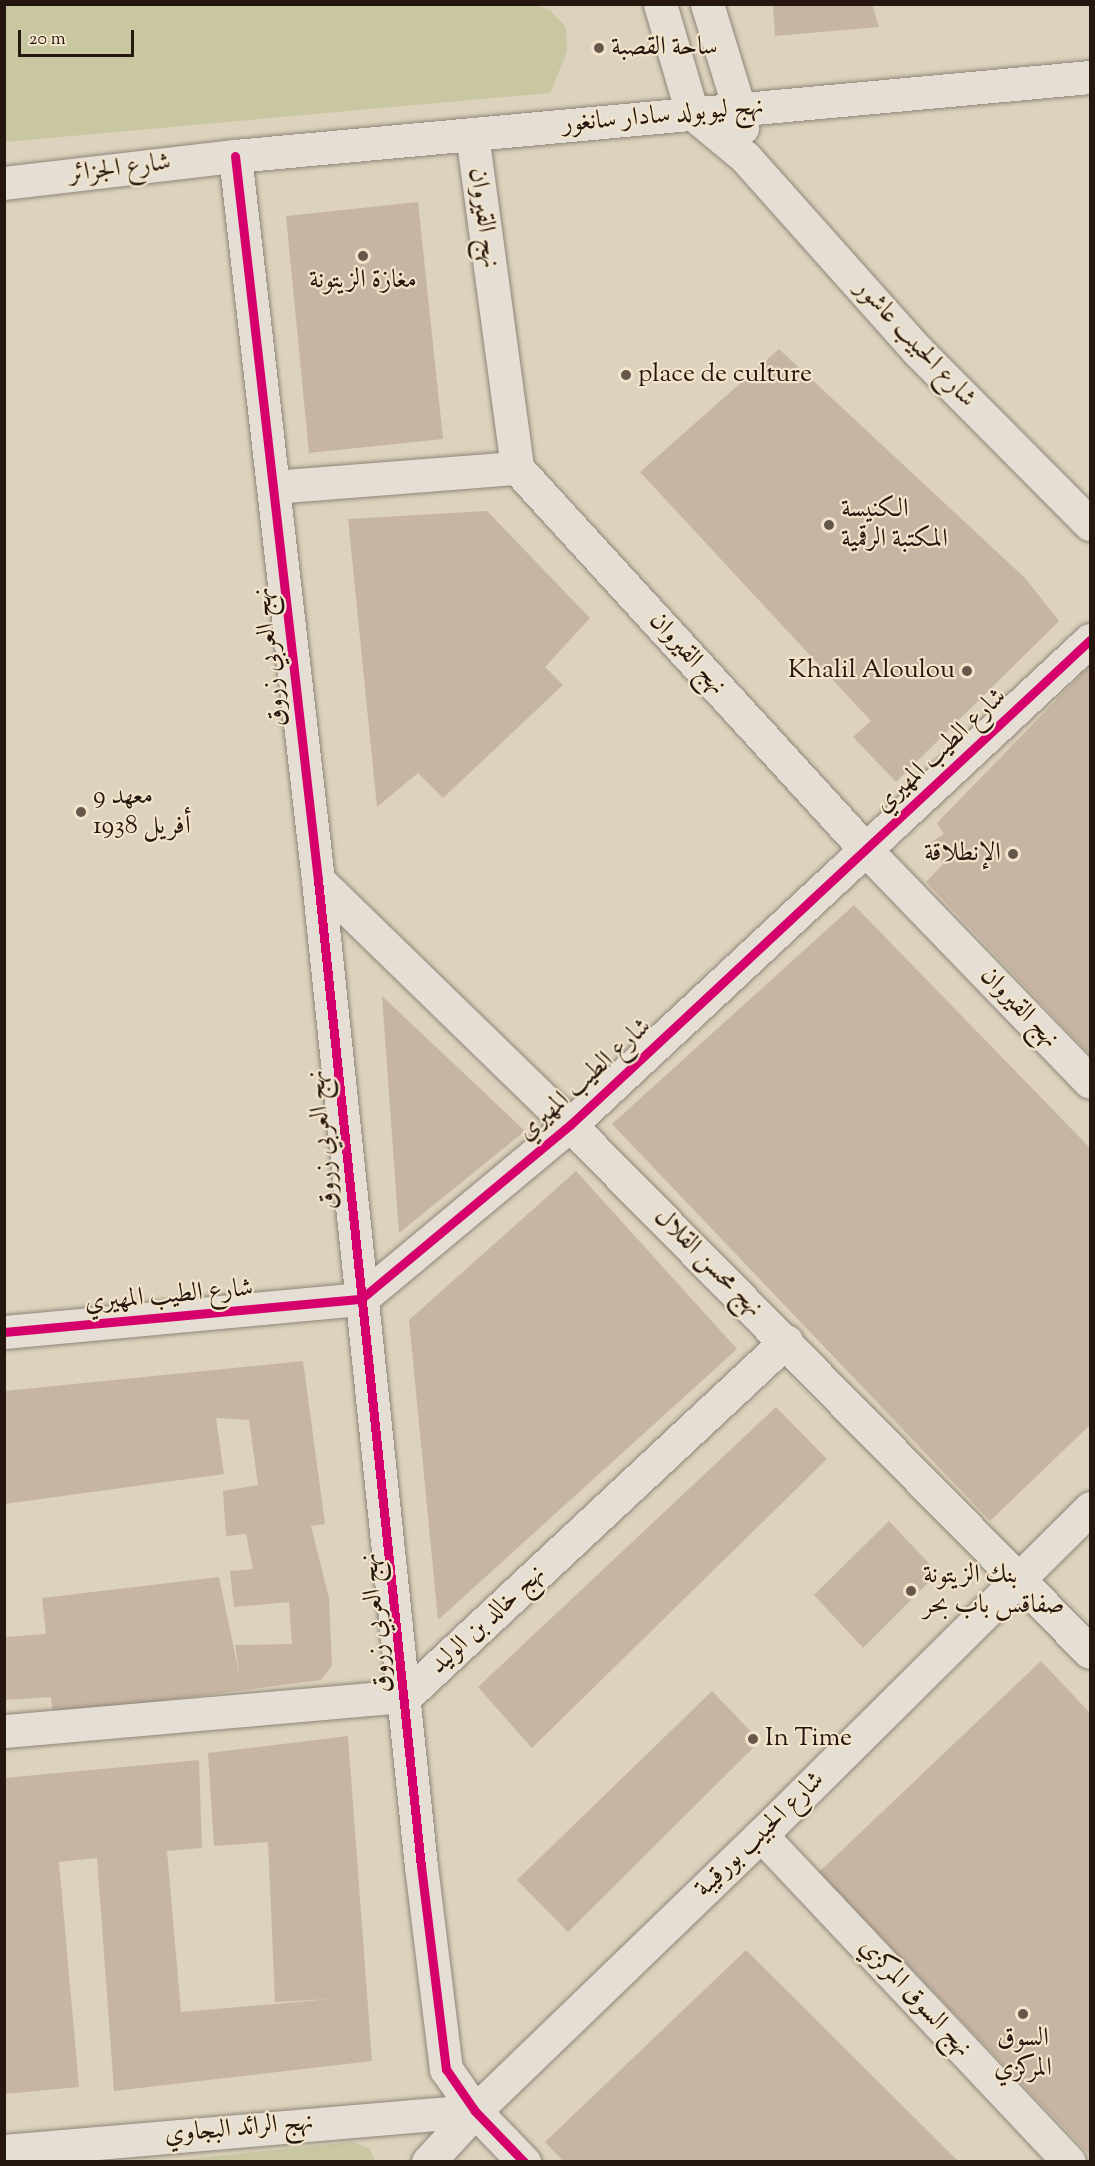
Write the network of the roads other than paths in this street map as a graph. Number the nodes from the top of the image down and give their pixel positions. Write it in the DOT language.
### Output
graph roads {
  1 [pos="660,4"];
  2 [pos="707,4"];
  3 [pos="1090,77"];
  4 [pos="740,108"];
  5 [pos="692,113"];
  6 [pos="472,134"];
  7 [pos="236,156"];
  8 [pos="745,157"];
  9 [pos="4,183"];
  10 [pos="517,468"];
  11 [pos="273,488"];
  12 [pos="1090,524"];
  13 [pos="1090,640"];
  14 [pos="866,850"];
  15 [pos="318,880"];
  16 [pos="1090,1082"];
  17 [pos="570,1125"];
  18 [pos="361,1299"];
  19 [pos="4,1332"];
  20 [pos="786,1341"];
  21 [pos="1090,1508"];
  22 [pos="1018,1578"];
  23 [pos="1090,1652"];
  24 [pos="406,1696"];
  25 [pos="4,1731"];
  26 [pos="761,1835"];
  27 [pos="474,2111"];
  28 [pos="4,2151"];
  29 [pos="428,2162"];
  30 [pos="524,2162"];
  31 [pos="1069,2162"];
  1 -- 5 [label="street"];
  2 -- 4 [label="street"];
  3 -- 4 [label="street, نهج ليوبولد سادار سانغور"];
  4 -- 5 [label="street, نهج ليوبولد سادار سانغور"];
  4 -- 8 [label="street"];
  5 -- 6 [label="street, نهج ليوبولد سادار سانغور"];
  5 -- 8 [label="street, شارع الحبيب عاشور"];
  6 -- 7 [label="street, نهج ليوبولد سادار سانغور"];
  6 -- 10 [label="street, نهج القيروان"];
  7 -- 9 [label="street, شارع الجزائر"];
  7 -- 11 [label="street, نهج العربي زروق"];
  8 -- 12 [label="street, شارع الحبيب عاشور"];
  10 -- 11 [label="street"];
  10 -- 14 [label="street, نهج القيروان"];
  11 -- 15 [label="street, نهج العربي زروق"];
  13 -- 14 [label="street, شارع الطيب المهيري"];
  14 -- 16 [label="street, نهج القيروان"];
  14 -- 17 [label="street, شارع الطيب المهيري"];
  15 -- 17 [label="street, نهج محسن القلال"];
  15 -- 18 [label="street, نهج العربي زروق"];
  17 -- 18 [label="street, شارع الطيب المهيري"];
  17 -- 20 [label="street, نهج محسن القلال"];
  18 -- 19 [label="street, شارع الطيب المهيري"];
  18 -- 24 [label="street, نهج العربي زروق"];
  20 -- 22 [label="street, نهج محسن القلال"];
  20 -- 24 [label="street, نهج خالد بن الوليد"];
  21 -- 22 [label="street, شارع الحبيب بورقيبة"];
  22 -- 23 [label="street, نهج محسن القلال"];
  22 -- 26 [label="street, شارع الحبيب بورقيبة"];
  24 -- 25 [label="street"];
  24 -- 27 [label="street, نهج العربي زروق"];
  26 -- 27 [label="street, شارع الحبيب بورقيبة"];
  26 -- 31 [label="street, نهج السوق المركزي"];
  27 -- 28 [label="street, نهج الرائد البجاوي"];
  27 -- 29 [label="street, شارع الحبيب بورقيبة"];
  27 -- 30 [label="street, نهج العربي زروق"];
}
